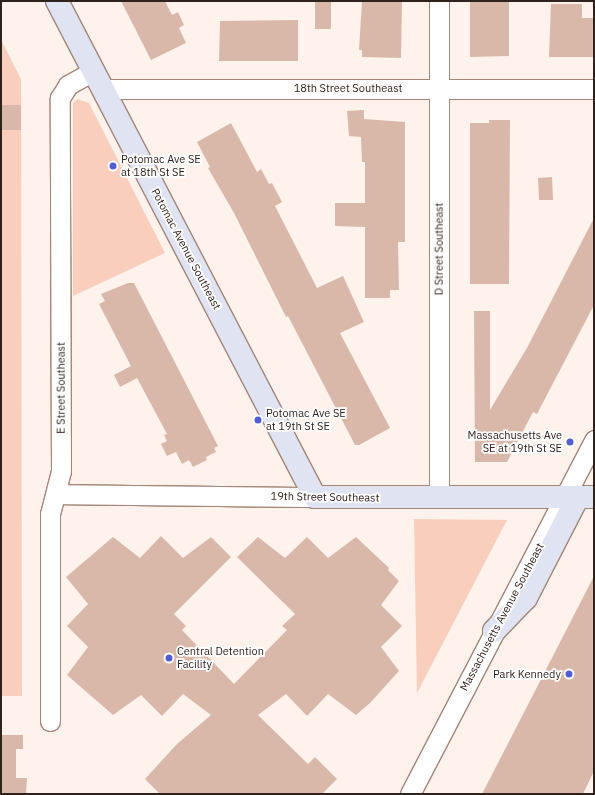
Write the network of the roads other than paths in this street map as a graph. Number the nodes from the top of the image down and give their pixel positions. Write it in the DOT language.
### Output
graph roads {
  1 [pos="57,1"];
  2 [pos="439,1"];
  3 [pos="97,80"];
  4 [pos="439,89"];
  5 [pos="594,89"];
  6 [pos="594,440"];
  7 [pos="56,494"];
  8 [pos="315,497"];
  9 [pos="578,497"];
  10 [pos="439,498"];
  11 [pos="494,631"];
  12 [pos="50,721"];
  13 [pos="410,794"];
  1 -- 3 [label="main road, Potomac Avenue Southeast"];
  2 -- 4 [label="street, D Street Southeast"];
  3 -- 4 [label="street, 18th Street Southeast"];
  3 -- 7 [label="street, E Street Southeast"];
  3 -- 8 [label="main road, Potomac Avenue Southeast"];
  4 -- 5 [label="street, 18th Street Southeast"];
  4 -- 10 [label="street, D Street Southeast"];
  6 -- 9 [label="street"];
  7 -- 8 [label="street, 19th Street Southeast"];
  7 -- 12 [label="street, E Street Southeast"];
  8 -- 10 [label="main road, 19th Street Southeast"];
  9 -- 10 [label="main road, 19th Street Southeast"];
  9 -- 11 [label="main road"];
  11 -- 13 [label="street, Massachusetts Avenue Southeast"];
}
